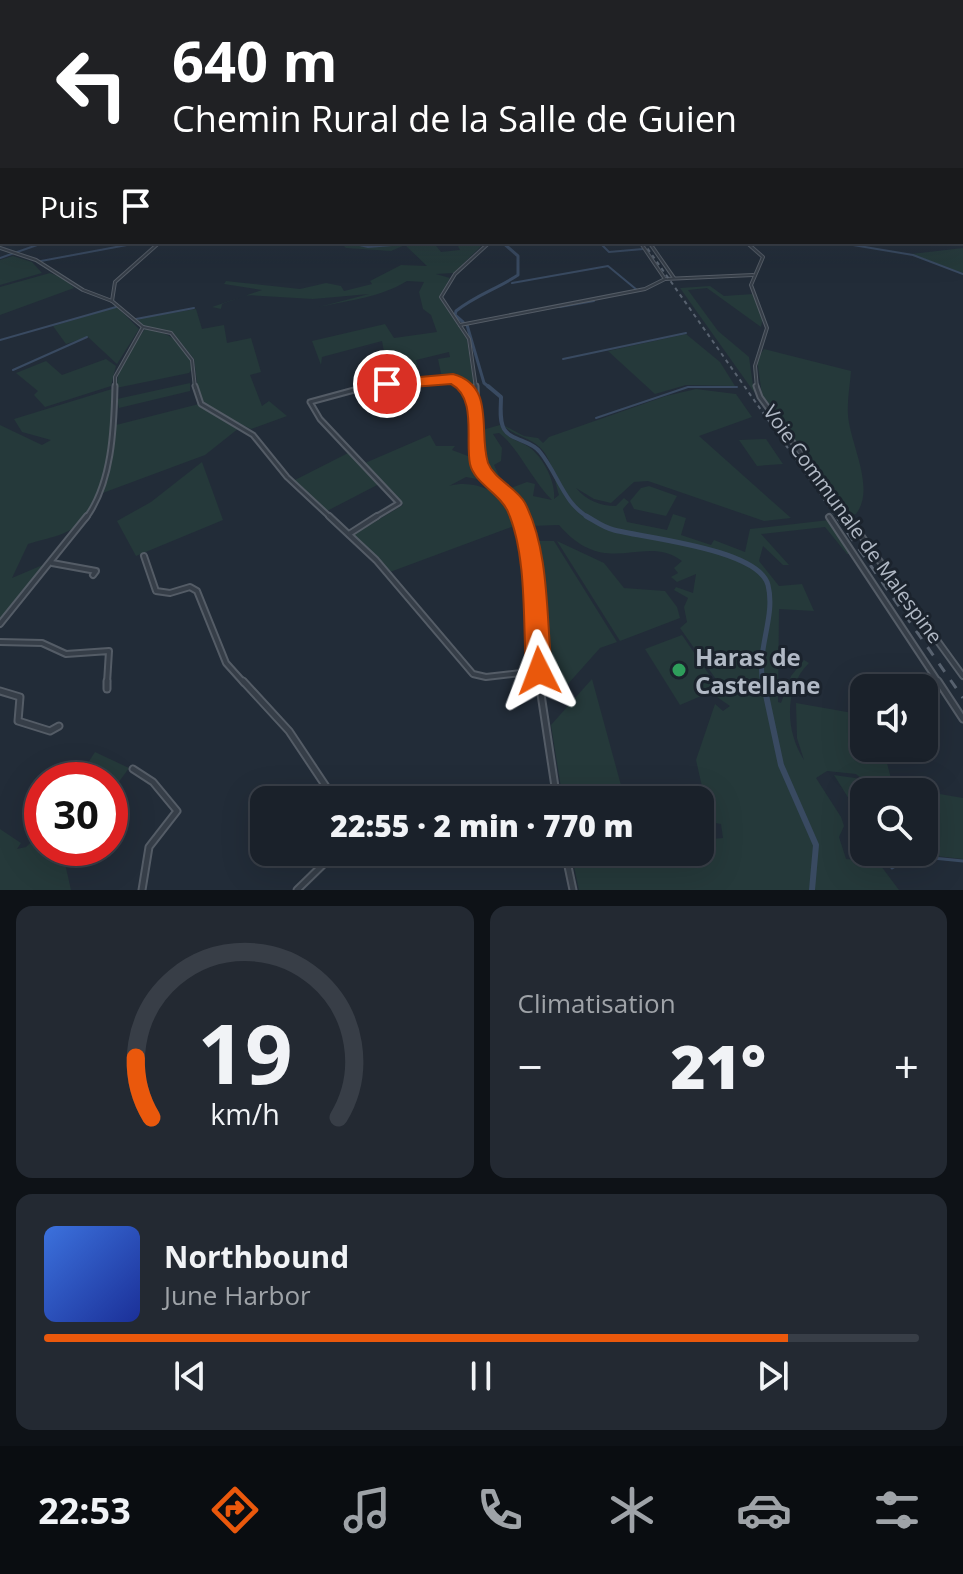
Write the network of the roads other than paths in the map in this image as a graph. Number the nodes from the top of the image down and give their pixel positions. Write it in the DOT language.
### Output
graph roads {
  1 [pos="158,244"];
  2 [pos="488,244"];
  3 [pos="641,244"];
  4 [pos="650,244"];
  5 [pos="748,244"];
  6 [pos="0,248"];
  7 [pos="754,275"];
  8 [pos="674,278"];
  9 [pos="665,279"];
  10 [pos="112,301"];
  11 [pos="460,325"];
  12 [pos="143,327"];
  13 [pos="474,400"];
  14 [pos="829,517"];
  15 [pos="349,534"];
  16 [pos="144,556"];
  17 [pos="52,563"];
  18 [pos="93,575"];
  19 [pos="0,624"];
  20 [pos="0,642"];
  21 [pos="539,671"];
  22 [pos="963,676"];
  23 [pos="107,689"];
  24 [pos="0,691"];
  25 [pos="963,719"];
  26 [pos="59,726"];
  27 [pos="133,769"];
  28 [pos="326,786"];
  29 [pos="555,786"];
  30 [pos="322,866"];
  31 [pos="568,866"];
  32 [pos="142,890"];
  33 [pos="297,890"];
  34 [pos="573,890"];
  1 -- 10 [label="street"];
  2 -- 11 [label="street"];
  3 -- 9 [label="street"];
  4 -- 8 [label="street"];
  5 -- 7 [label="street, Voie Communale de Malespine"];
  6 -- 10 [label="street"];
  7 -- 8 [label="street"];
  7 -- 22 [label="street, Voie Communale de Malespine"];
  8 -- 9 [label="street"];
  9 -- 11 [label="street"];
  10 -- 12 [label="street"];
  11 -- 13 [label="street"];
  12 -- 15 [label="street"];
  12 -- 17 [label="street"];
  13 -- 15 [label="street"];
  13 -- 21 [label="street"];
  14 -- 25 [label="street"];
  15 -- 21 [label="street"];
  16 -- 28 [label="street"];
  17 -- 18 [label="street"];
  17 -- 19 [label="street"];
  20 -- 23 [label="street"];
  21 -- 29 [label="street"];
  24 -- 26 [label="street"];
  27 -- 32 [label="street"];
  30 -- 33 [label="street"];
  31 -- 34 [label="street"];
}
